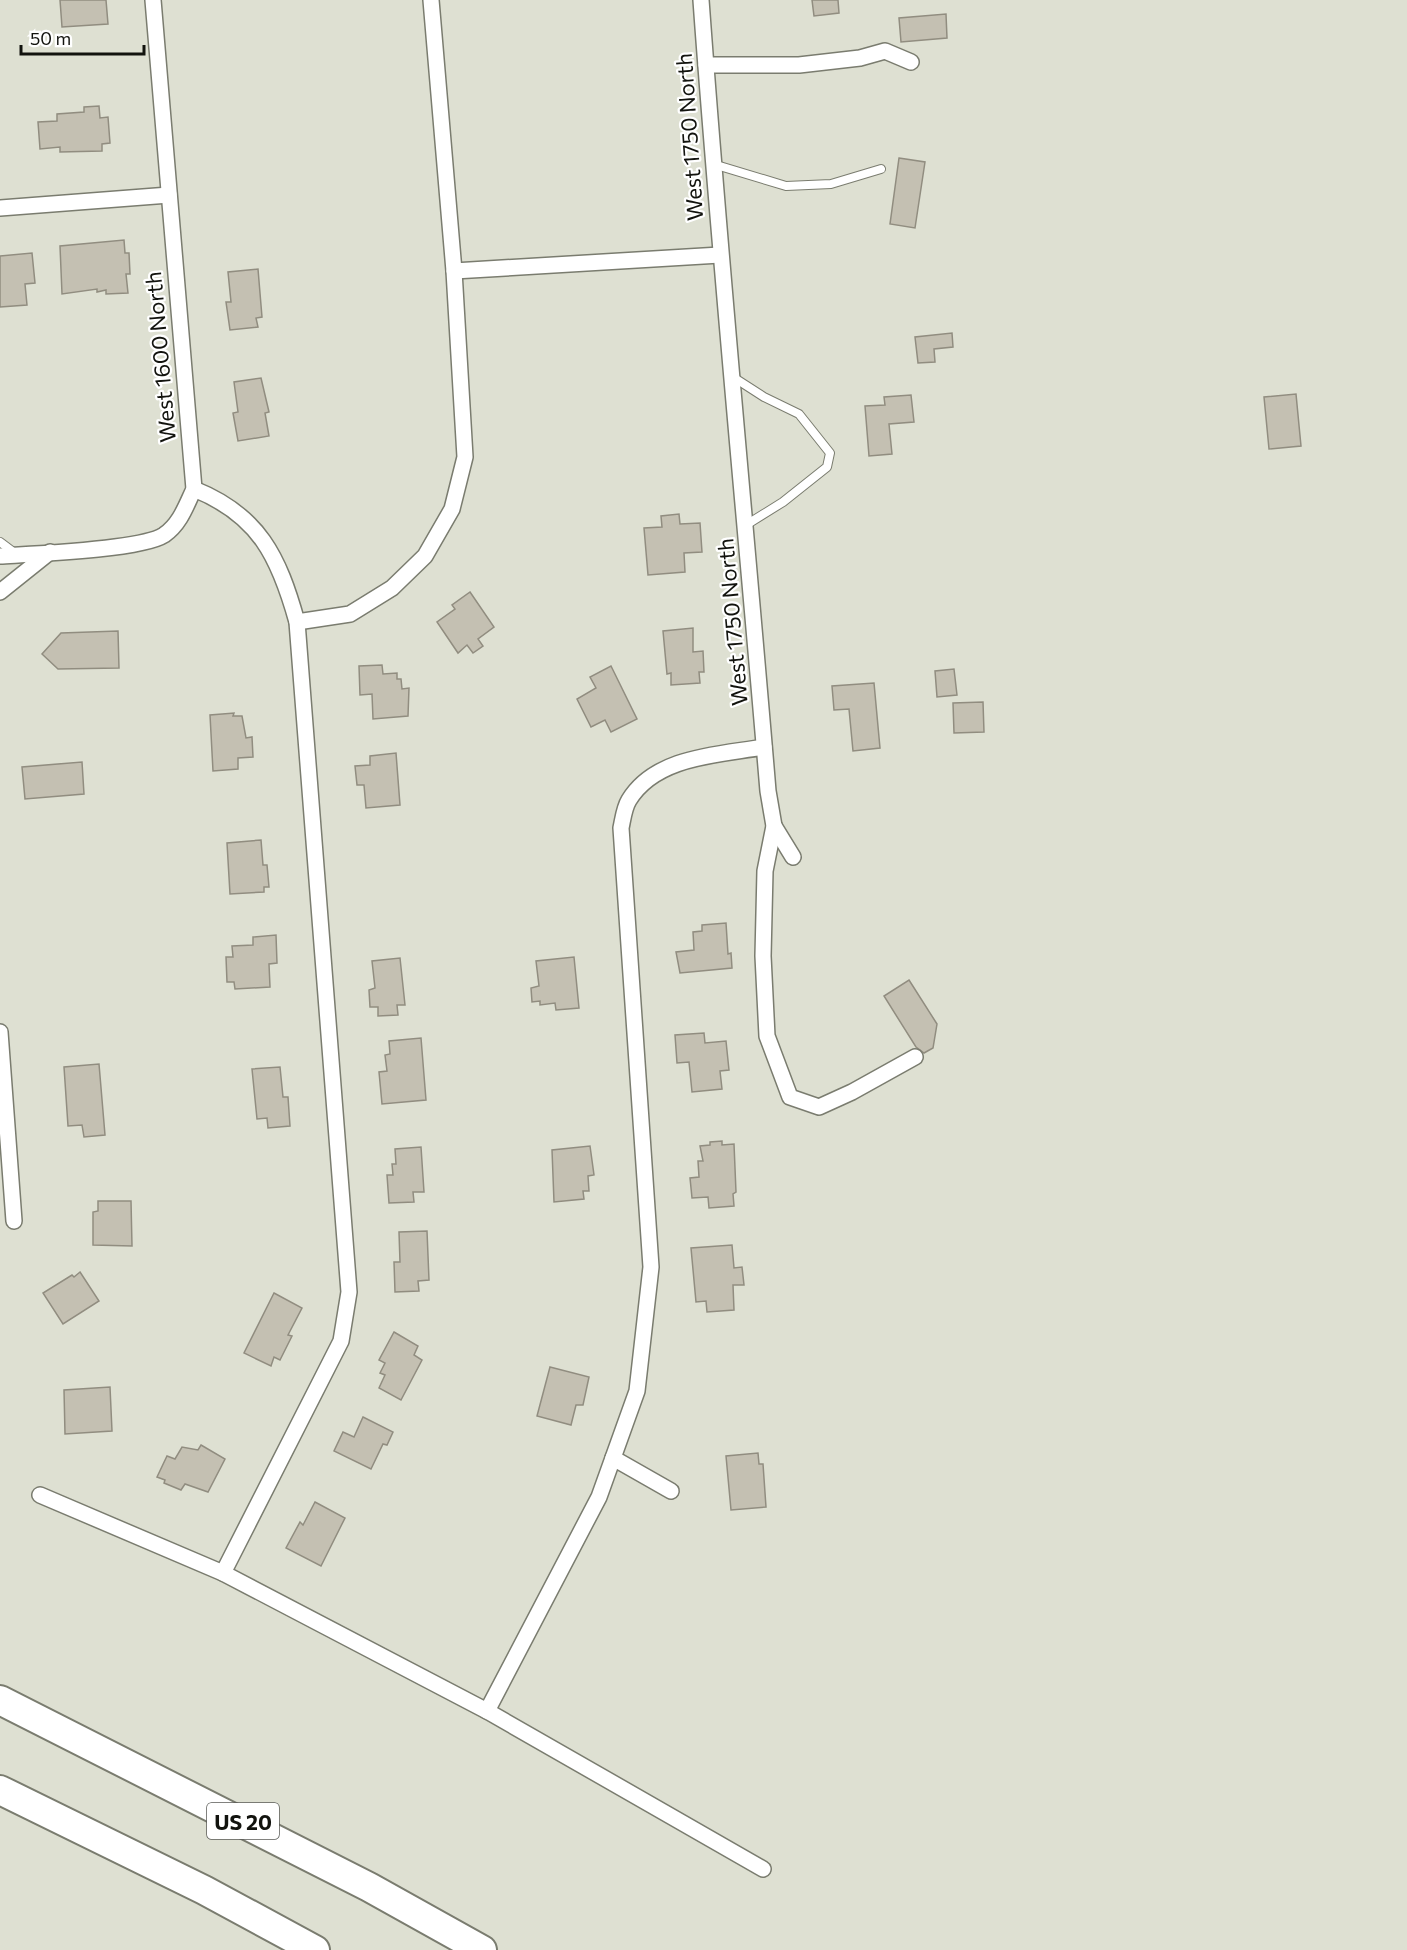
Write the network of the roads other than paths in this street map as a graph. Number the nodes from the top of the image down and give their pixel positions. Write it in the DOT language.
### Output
graph roads {
  1 [pos="153,0"];
  2 [pos="431,0"];
  3 [pos="701,0"];
  4 [pos="911,62"];
  5 [pos="706,65"];
  6 [pos="713,164"];
  7 [pos="881,169"];
  8 [pos="170,195"];
  9 [pos="0,208"];
  10 [pos="720,255"];
  11 [pos="454,271"];
  12 [pos="732,376"];
  13 [pos="194,489"];
  14 [pos="746,525"];
  15 [pos="0,542"];
  16 [pos="50,552"];
  17 [pos="17,555"];
  18 [pos="0,556"];
  19 [pos="0,592"];
  20 [pos="297,621"];
  21 [pos="764,747"];
  22 [pos="774,826"];
  23 [pos="793,856"];
  24 [pos="0,1032"];
  25 [pos="915,1057"];
  26 [pos="14,1221"];
  27 [pos="613,1458"];
  28 [pos="671,1491"];
  29 [pos="40,1495"];
  30 [pos="223,1573"];
  31 [pos="0,1700"];
  32 [pos="487,1711"];
  33 [pos="0,1790"];
  34 [pos="763,1869"];
  35 [pos="315,1950"];
  36 [pos="482,1950"];
  1 -- 8 [label="street, West 1600 North"];
  2 -- 11 [label="street"];
  3 -- 5 [label="street, West 1750 North"];
  4 -- 5 [label="street"];
  5 -- 6 [label="street, West 1750 North"];
  6 -- 7 [label="lane"];
  6 -- 10 [label="street, West 1750 North"];
  8 -- 9 [label="street"];
  8 -- 13 [label="street, West 1600 North"];
  10 -- 11 [label="street"];
  10 -- 12 [label="street, West 1750 North"];
  11 -- 20 [label="street"];
  12 -- 14 [label="street, West 1750 North"];
  12 -- 14 [label="lane"];
  13 -- 16 [label="street, West 1600 North"];
  13 -- 20 [label="street"];
  14 -- 21 [label="street, West 1750 North"];
  15 -- 17 [label="lane"];
  16 -- 17 [label="street, West 1600 North"];
  16 -- 19 [label="street"];
  17 -- 18 [label="street, West 1600 North"];
  20 -- 30 [label="street"];
  21 -- 22 [label="street, West 1750 North"];
  21 -- 27 [label="street"];
  22 -- 23 [label="street"];
  22 -- 25 [label="street, West 1750 North"];
  24 -- 26 [label="street"];
  27 -- 28 [label="street"];
  27 -- 32 [label="street"];
  29 -- 30 [label="street"];
  30 -- 32 [label="street"];
  31 -- 36 [label="highway, US 20"];
  32 -- 34 [label="street"];
  33 -- 35 [label="highway"];
}
